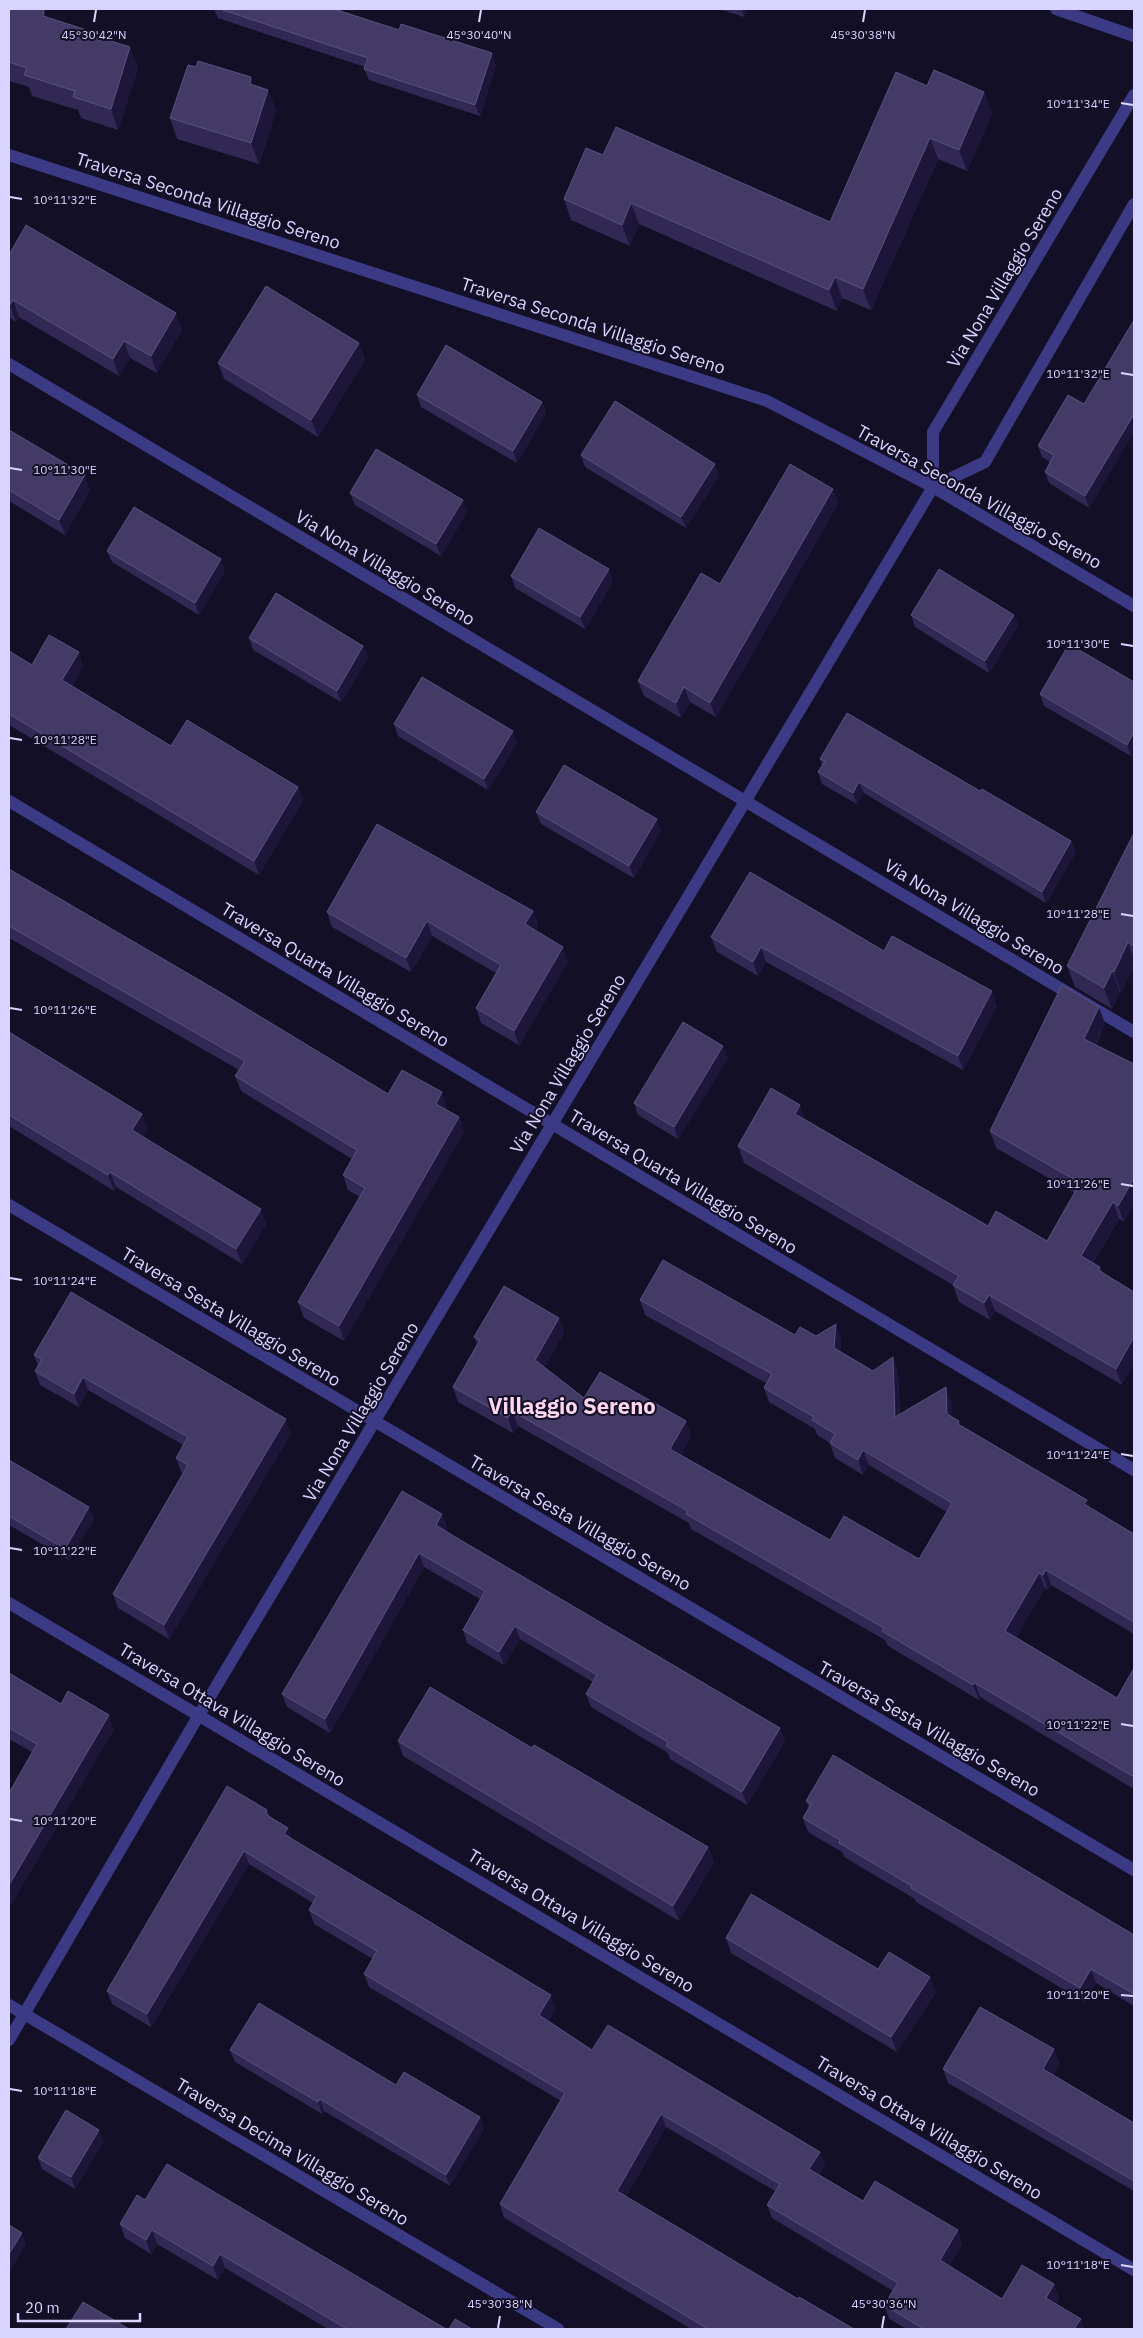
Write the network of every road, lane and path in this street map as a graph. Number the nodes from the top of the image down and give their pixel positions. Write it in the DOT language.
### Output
graph roads {
  1 [pos="1056,9"];
  2 [pos="1134,36"];
  3 [pos="1134,96"];
  4 [pos="9,155"];
  5 [pos="1134,208"];
  6 [pos="9,364"];
  7 [pos="933,487"];
  8 [pos="1134,606"];
  9 [pos="9,801"];
  10 [pos="743,802"];
  11 [pos="1134,1032"];
  12 [pos="552,1125"];
  13 [pos="9,1206"];
  14 [pos="375,1423"];
  15 [pos="1134,1470"];
  16 [pos="9,1603"];
  17 [pos="199,1715"];
  18 [pos="1134,1870"];
  19 [pos="9,2005"];
  20 [pos="24,2014"];
  21 [pos="9,2040"];
  22 [pos="1134,2270"];
  23 [pos="558,2329"];
  1 -- 2 [label="street"];
  3 -- 7 [label="street, Via Nona Villaggio Sereno"];
  4 -- 7 [label="street, Traversa Seconda Villaggio Sereno"];
  5 -- 7 [label="street"];
  6 -- 10 [label="street, Via Nona Villaggio Sereno"];
  7 -- 8 [label="street, Traversa Seconda Villaggio Sereno"];
  7 -- 10 [label="street, Via Nona Villaggio Sereno"];
  9 -- 12 [label="street, Traversa Quarta Villaggio Sereno"];
  10 -- 11 [label="street, Via Nona Villaggio Sereno"];
  10 -- 12 [label="street, Via Nona Villaggio Sereno"];
  12 -- 14 [label="street, Via Nona Villaggio Sereno"];
  12 -- 15 [label="street, Traversa Quarta Villaggio Sereno"];
  13 -- 14 [label="street, Traversa Sesta Villaggio Sereno"];
  14 -- 17 [label="street, Via Nona Villaggio Sereno"];
  14 -- 18 [label="street, Traversa Sesta Villaggio Sereno"];
  16 -- 17 [label="street, Traversa Ottava Villaggio Sereno"];
  17 -- 20 [label="street, Via Nona Villaggio Sereno"];
  17 -- 22 [label="street, Traversa Ottava Villaggio Sereno"];
  19 -- 20 [label="street, Traversa Decima Villaggio Sereno"];
  20 -- 21 [label="street, Via Nona Villaggio Sereno"];
  20 -- 23 [label="street, Traversa Decima Villaggio Sereno"];
}
